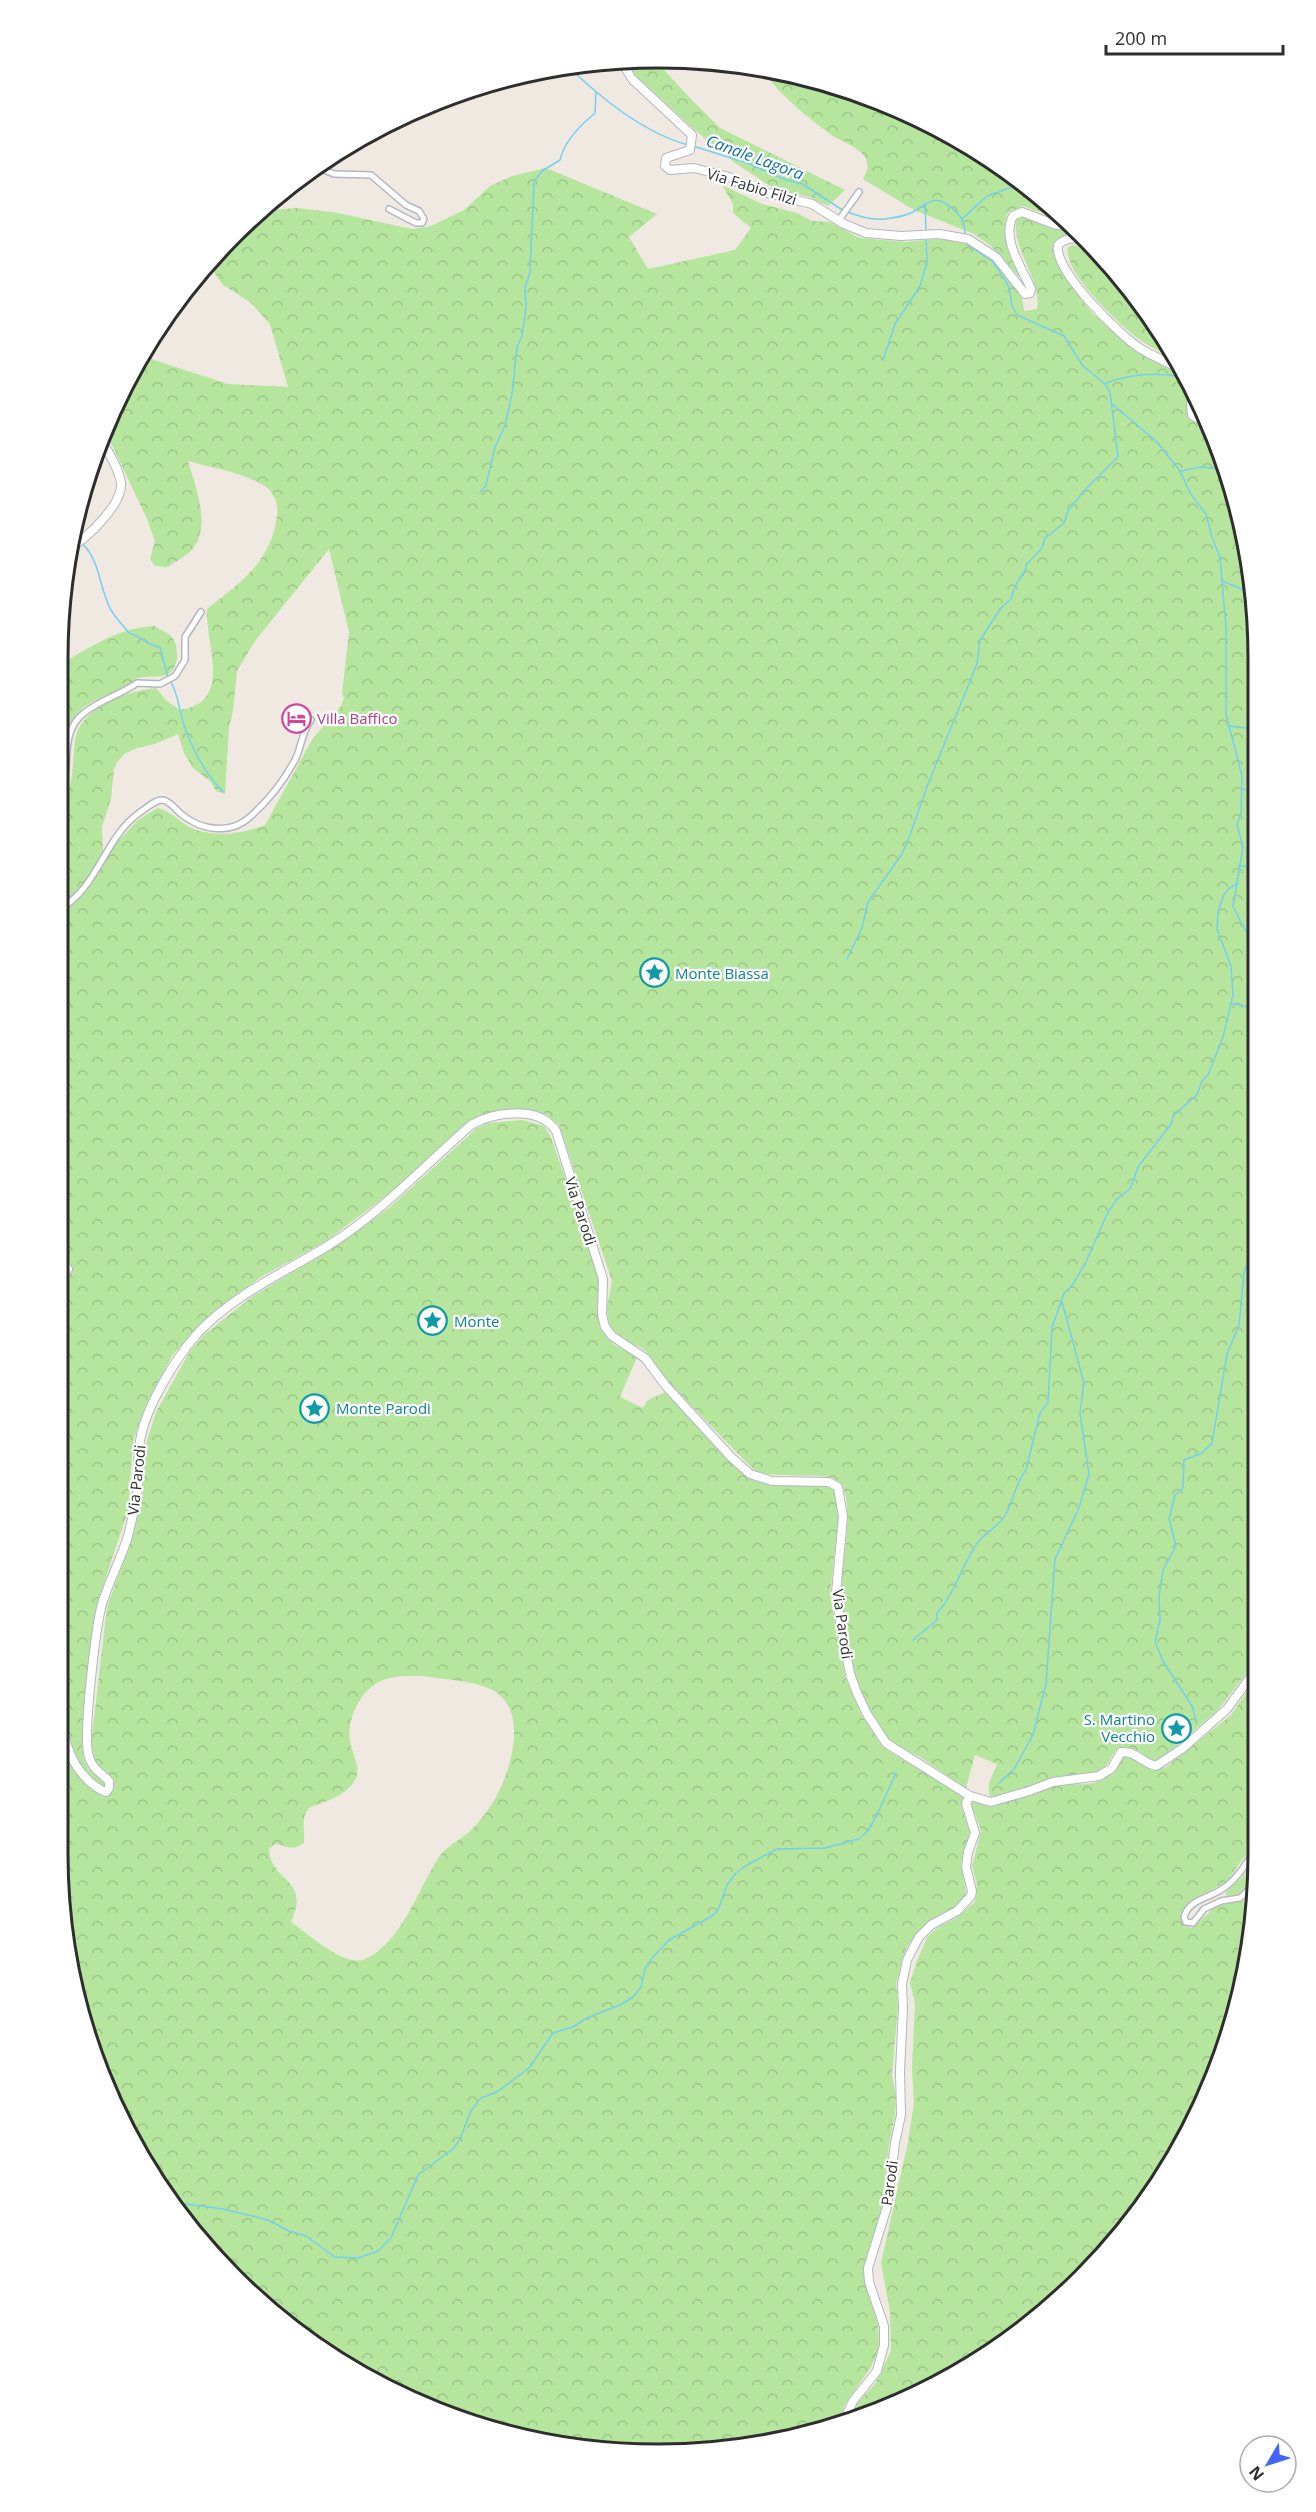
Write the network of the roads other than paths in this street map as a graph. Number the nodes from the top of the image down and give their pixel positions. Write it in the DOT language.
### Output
graph roads {
  1 [pos="626,69"];
  2 [pos="325,170"];
  3 [pos="859,192"];
  4 [pos="389,209"];
  5 [pos="842,217"];
  6 [pos="1059,225"];
  7 [pos="1074,238"];
  8 [pos="1169,363"];
  9 [pos="1191,404"];
  10 [pos="1197,418"];
  11 [pos="106,448"];
  12 [pos="79,541"];
  13 [pos="201,612"];
  14 [pos="311,720"];
  15 [pos="68,742"];
  16 [pos="68,904"];
  17 [pos="1248,1681"];
  18 [pos="68,1750"];
  19 [pos="970,1796"];
  20 [pos="1248,1860"];
  21 [pos="1247,1891"];
  22 [pos="847,2413"];
  1 -- 5 [label="street, Via Fabio Filzi"];
  2 -- 4 [label="street"];
  3 -- 5 [label="street"];
  5 -- 6 [label="street, Via Fabio Filzi"];
  7 -- 8 [label="street"];
  9 -- 10 [label="street"];
  11 -- 12 [label="street"];
  13 -- 15 [label="street"];
  14 -- 16 [label="street"];
  17 -- 19 [label="street, Via Parodi"];
  18 -- 19 [label="street, Via Parodi"];
  19 -- 22 [label="street, Parodi"];
  20 -- 21 [label="street"];
}
